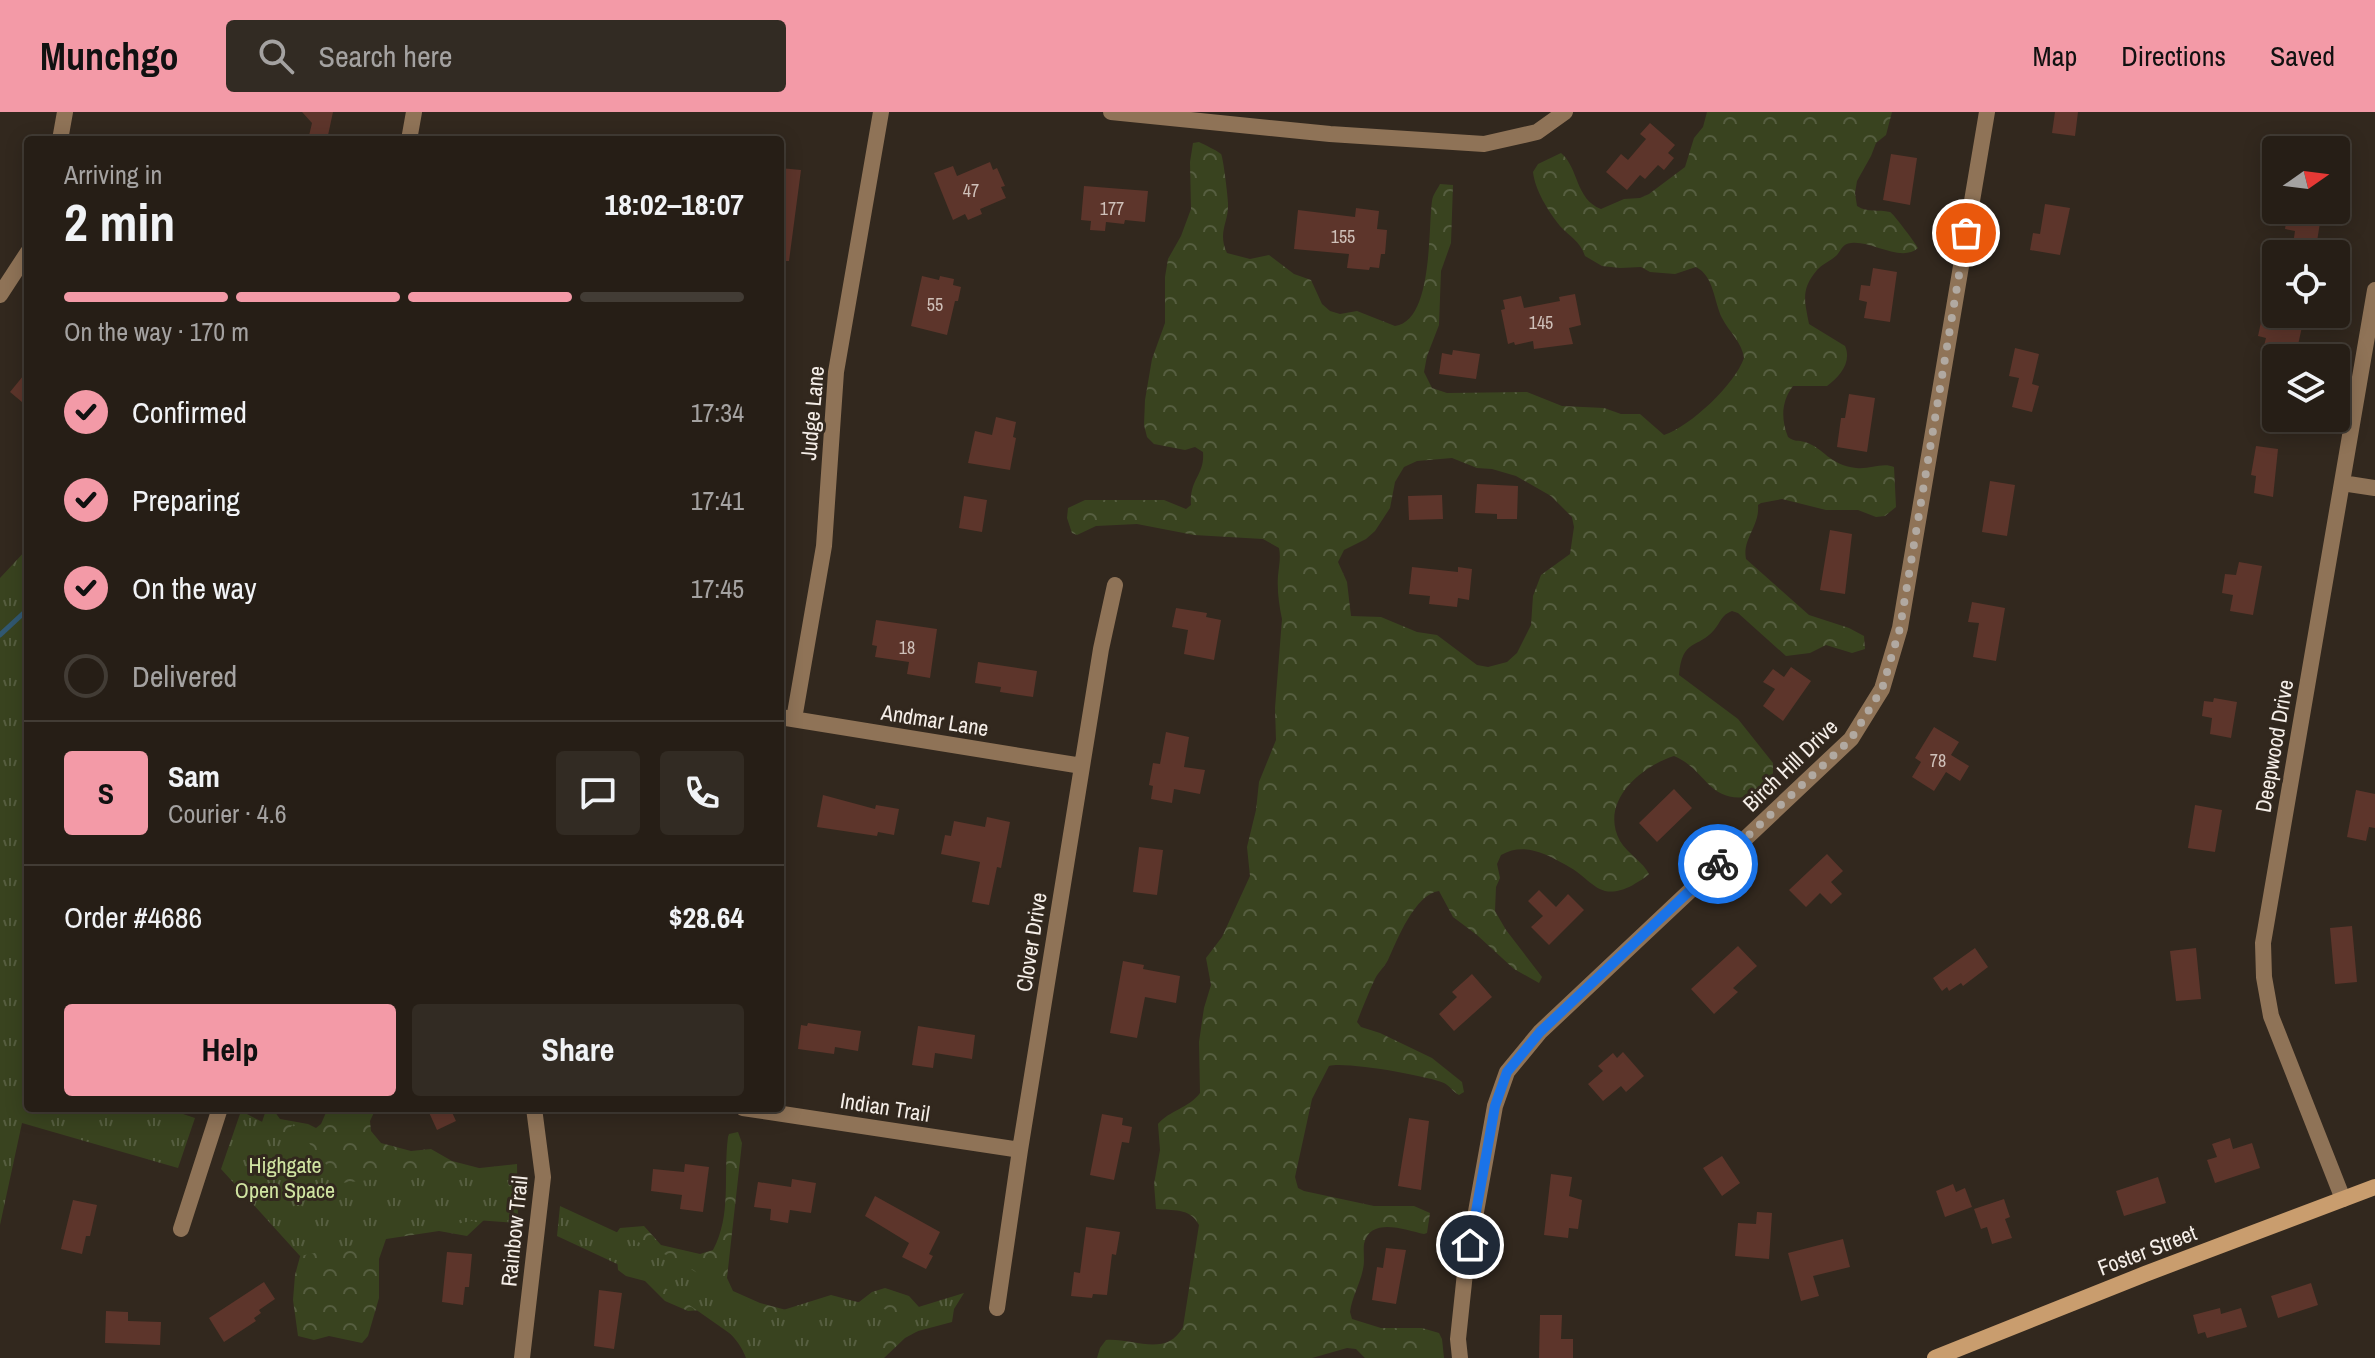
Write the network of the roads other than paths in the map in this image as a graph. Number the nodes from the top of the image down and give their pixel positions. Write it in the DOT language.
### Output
graph roads {
  1 [pos="65,112"];
  2 [pos="414,112"];
  3 [pos="881,112"];
  4 [pos="1111,112"];
  5 [pos="1565,112"];
  6 [pos="1987,112"];
  7 [pos="61,136"];
  8 [pos="410,136"];
  9 [pos="24,258"];
  10 [pos="2375,290"];
  11 [pos="0,295"];
  12 [pos="2342,483"];
  13 [pos="2375,488"];
  14 [pos="1115,585"];
  15 [pos="787,718"];
  16 [pos="1082,766"];
  17 [pos="219,1112"];
  18 [pos="535,1112"];
  19 [pos="769,1112"];
  20 [pos="1020,1150"];
  21 [pos="2375,1187"];
  22 [pos="2343,1199"];
  23 [pos="181,1229"];
  24 [pos="997,1308"];
  25 [pos="522,1358"];
  26 [pos="1460,1358"];
  27 [pos="1935,1358"];
  1 -- 7 [label="street"];
  2 -- 8 [label="street"];
  3 -- 15 [label="street, Judge Lane"];
  4 -- 5 [label="street"];
  6 -- 26 [label="street, Birch Hill Drive"];
  9 -- 11 [label="street"];
  10 -- 12 [label="street, Deepwood Drive"];
  12 -- 13 [label="street"];
  12 -- 22 [label="street, Deepwood Drive"];
  14 -- 16 [label="street, Clover Drive"];
  15 -- 16 [label="street, Andmar Lane"];
  16 -- 20 [label="street, Clover Drive"];
  17 -- 23 [label="street"];
  18 -- 25 [label="street, Rainbow Trail"];
  19 -- 20 [label="street, Indian Trail"];
  20 -- 24 [label="street, Clover Drive"];
  21 -- 22 [label="street, Foster Street"];
  22 -- 27 [label="street, Foster Street"];
}
